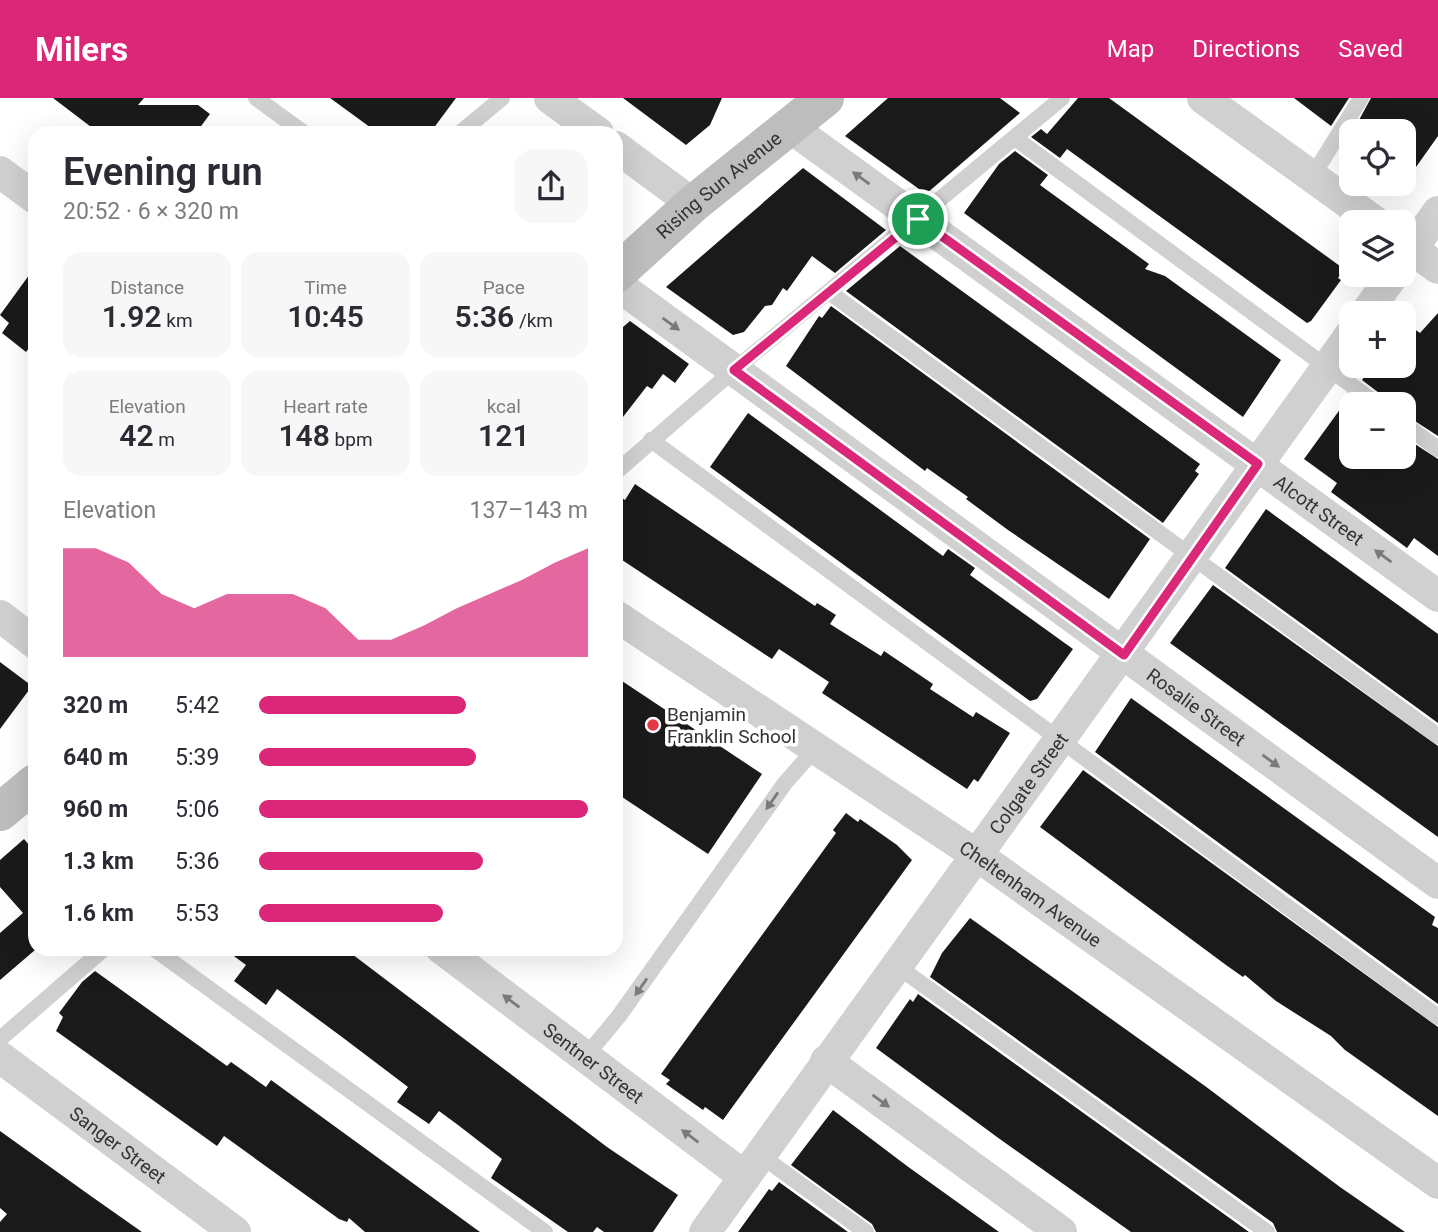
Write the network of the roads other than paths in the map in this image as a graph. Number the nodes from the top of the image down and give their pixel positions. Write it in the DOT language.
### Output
graph roads {
  1 [pos="256,98"];
  2 [pos="502,98"];
  3 [pos="550,98"];
  4 [pos="825,98"];
  5 [pos="1062,98"];
  6 [pos="1203,98"];
  7 [pos="1362,98"];
  8 [pos="294,126"];
  9 [pos="468,126"];
  10 [pos="588,126"];
  11 [pos="790,127"];
  12 [pos="1014,138"];
  13 [pos="623,152"];
  14 [pos="0,172"];
  15 [pos="1312,177"];
  16 [pos="28,193"];
  17 [pos="693,204"];
  18 [pos="1358,210"];
  19 [pos="1438,212"];
  20 [pos="918,219"];
  21 [pos="1416,239"];
  22 [pos="1416,256"];
  23 [pos="623,268"];
  24 [pos="1438,268"];
  25 [pos="623,289"];
  26 [pos="829,292"];
  27 [pos="1339,351"];
  28 [pos="1327,368"];
  29 [pos="734,370"];
  30 [pos="1360,392"];
  31 [pos="1416,433"];
  32 [pos="652,440"];
  33 [pos="1438,449"];
  34 [pos="1258,464"];
  35 [pos="623,466"];
  36 [pos="1193,557"];
  37 [pos="1438,596"];
  38 [pos="0,616"];
  39 [pos="623,621"];
  40 [pos="28,638"];
  41 [pos="1124,655"];
  42 [pos="1438,736"];
  43 [pos="1061,742"];
  44 [pos="816,748"];
  45 [pos="28,789"];
  46 [pos="0,812"];
  47 [pos="978,856"];
  48 [pos="1438,883"];
  49 [pos="96,956"];
  50 [pos="164,956"];
  51 [pos="452,956"];
  52 [pos="897,966"];
  53 [pos="1438,1017"];
  54 [pos="0,1039"];
  55 [pos="0,1057"];
  56 [pos="585,1057"];
  57 [pos="826,1061"];
  58 [pos="752,1166"];
  59 [pos="1438,1183"];
  60 [pos="235,1232"];
  61 [pos="545,1232"];
  62 [pos="705,1232"];
  63 [pos="866,1232"];
  64 [pos="1061,1232"];
  65 [pos="1267,1232"];
  1 -- 8 [label="lane"];
  2 -- 9 [label="lane"];
  3 -- 10 [label="street"];
  4 -- 11 [label="main road, Rising Sun Avenue"];
  5 -- 12 [label="lane"];
  6 -- 15 [label="street"];
  7 -- 15 [label="lane"];
  11 -- 17 [label="main road, Rising Sun Avenue"];
  20 -- 11 [label="street, Alcott Street, one-way"];
  12 -- 20 [label="lane"];
  12 -- 28 [label="lane"];
  13 -- 17 [label="street"];
  14 -- 16 [label="street"];
  15 -- 18 [label="street"];
  17 -- 23 [label="main road, Rising Sun Avenue"];
  19 -- 21 [label="street"];
  20 -- 26 [label="lane"];
  20 -- 34 [label="street, Alcott Street"];
  22 -- 24 [label="street"];
  25 -- 29 [label="street, Rosalie Street, one-way"];
  26 -- 29 [label="lane"];
  26 -- 36 [label="lane"];
  27 -- 28 [label="street, Colgate Street"];
  28 -- 30 [label="lane"];
  28 -- 34 [label="street, Colgate Street"];
  29 -- 32 [label="lane"];
  29 -- 41 [label="street, Rosalie Street"];
  31 -- 33 [label="lane"];
  32 -- 35 [label="lane"];
  32 -- 43 [label="lane"];
  34 -- 36 [label="street, Colgate Street"];
  37 -- 34 [label="street, Alcott Street, one-way"];
  36 -- 41 [label="street, Colgate Street"];
  36 -- 42 [label="lane"];
  38 -- 40 [label="street"];
  39 -- 44 [label="street, Cheltenham Avenue"];
  41 -- 43 [label="street, Colgate Street"];
  41 -- 48 [label="street, Rosalie Street, one-way"];
  43 -- 47 [label="street, Colgate Street"];
  43 -- 53 [label="lane"];
  44 -- 47 [label="street, Cheltenham Avenue"];
  44 -- 56 [label="lane, one-way"];
  45 -- 46 [label="main road"];
  47 -- 52 [label="street, Colgate Street"];
  47 -- 59 [label="street, Cheltenham Avenue"];
  49 -- 54 [label="lane"];
  50 -- 61 [label="lane"];
  56 -- 51 [label="street, Sentner Street, one-way"];
  52 -- 57 [label="street, Colgate Street"];
  52 -- 65 [label="lane"];
  55 -- 60 [label="street, Sanger Street"];
  58 -- 56 [label="street, Sentner Street, one-way"];
  57 -- 58 [label="street, Colgate Street"];
  57 -- 64 [label="street, one-way"];
  58 -- 62 [label="street, Colgate Street"];
  58 -- 63 [label="lane"];
}
